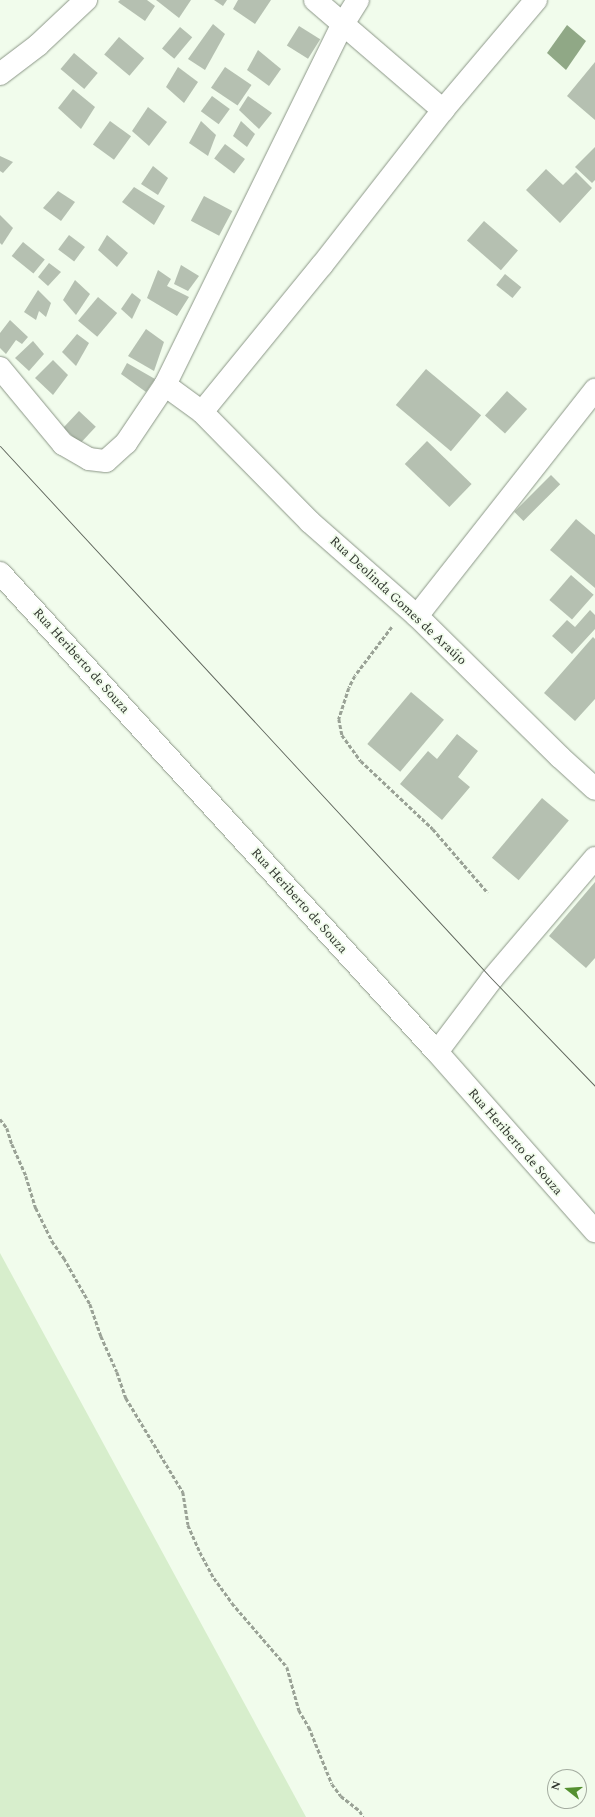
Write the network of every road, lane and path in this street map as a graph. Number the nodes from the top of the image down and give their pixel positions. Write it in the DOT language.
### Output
graph roads {
  1 [pos="86,0"];
  2 [pos="315,0"];
  3 [pos="358,0"];
  4 [pos="536,0"];
  5 [pos="343,24"];
  6 [pos="0,74"];
  7 [pos="442,110"];
  8 [pos="0,368"];
  9 [pos="165,385"];
  10 [pos="595,390"];
  11 [pos="202,412"];
  12 [pos="0,573"];
  13 [pos="413,613"];
  14 [pos="595,789"];
  15 [pos="595,858"];
  16 [pos="488,893"];
  17 [pos="436,1052"];
  18 [pos="0,1119"];
  19 [pos="595,1231"];
  20 [pos="363,1817"];
  1 -- 6 [label="street"];
  2 -- 5 [label="street"];
  3 -- 5 [label="street"];
  4 -- 7 [label="street"];
  5 -- 7 [label="street"];
  5 -- 9 [label="street"];
  7 -- 11 [label="street"];
  8 -- 9 [label="street"];
  9 -- 11 [label="street, Rua Deolinda Gomes de Araújo"];
  10 -- 13 [label="street"];
  11 -- 13 [label="street, Rua Deolinda Gomes de Araújo"];
  12 -- 17 [label="street, Rua Heriberto de Souza"];
  13 -- 14 [label="street, Rua Deolinda Gomes de Araújo"];
  13 -- 16 [label="path"];
  15 -- 17 [label="street"];
  17 -- 19 [label="street, Rua Heriberto de Souza"];
  18 -- 20 [label="path"];
}
